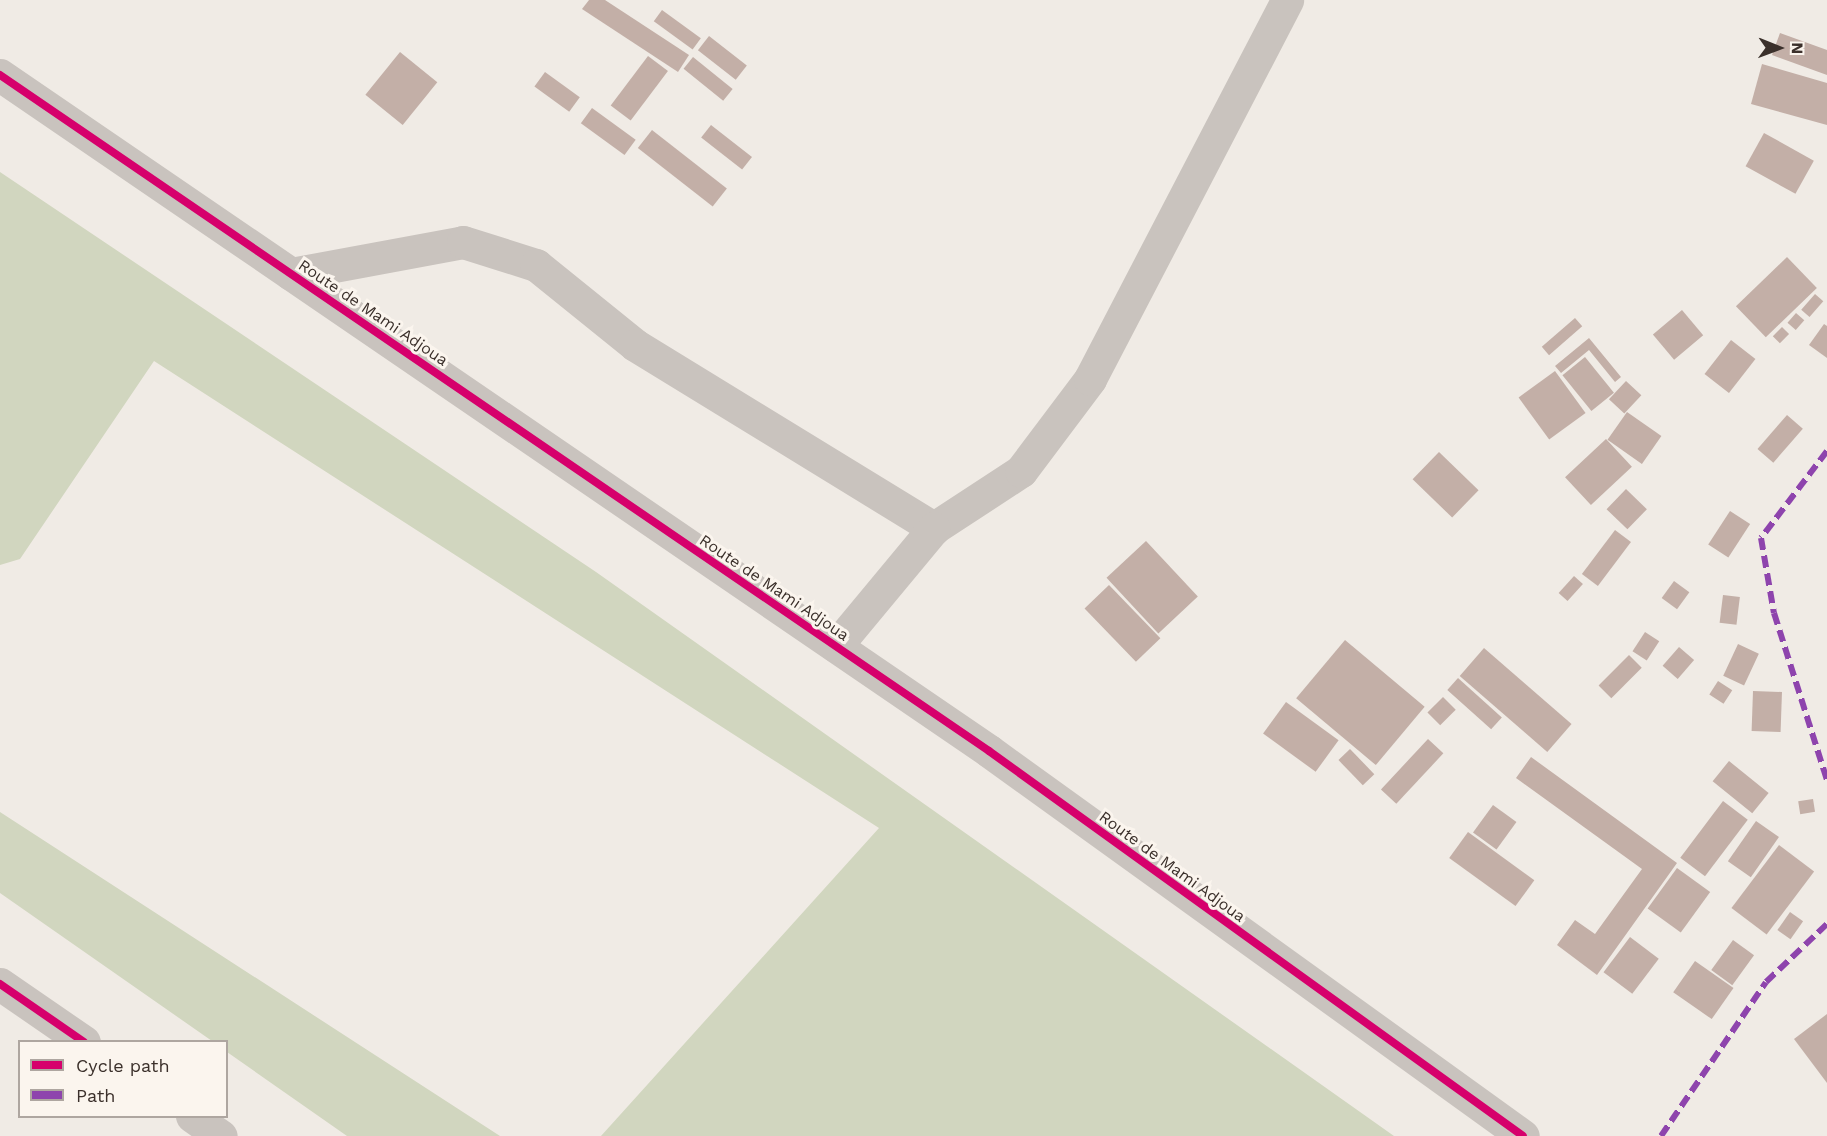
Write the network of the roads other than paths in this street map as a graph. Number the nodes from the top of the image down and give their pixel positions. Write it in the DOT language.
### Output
graph roads {
  1 [pos="1287,0"];
  2 [pos="0,75"];
  3 [pos="291,274"];
  4 [pos="934,528"];
  5 [pos="836,646"];
  6 [pos="0,984"];
  7 [pos="83,1040"];
  8 [pos="195,1118"];
  9 [pos="220,1136"];
  10 [pos="1524,1136"];
  1 -- 4 [label="street"];
  2 -- 3 [label="street, Route de Mami Adjoua"];
  3 -- 4 [label="street"];
  3 -- 5 [label="street, Route de Mami Adjoua"];
  4 -- 5 [label="street"];
  5 -- 10 [label="street, Route de Mami Adjoua"];
  6 -- 7 [label="street"];
  8 -- 9 [label="street"];
}
